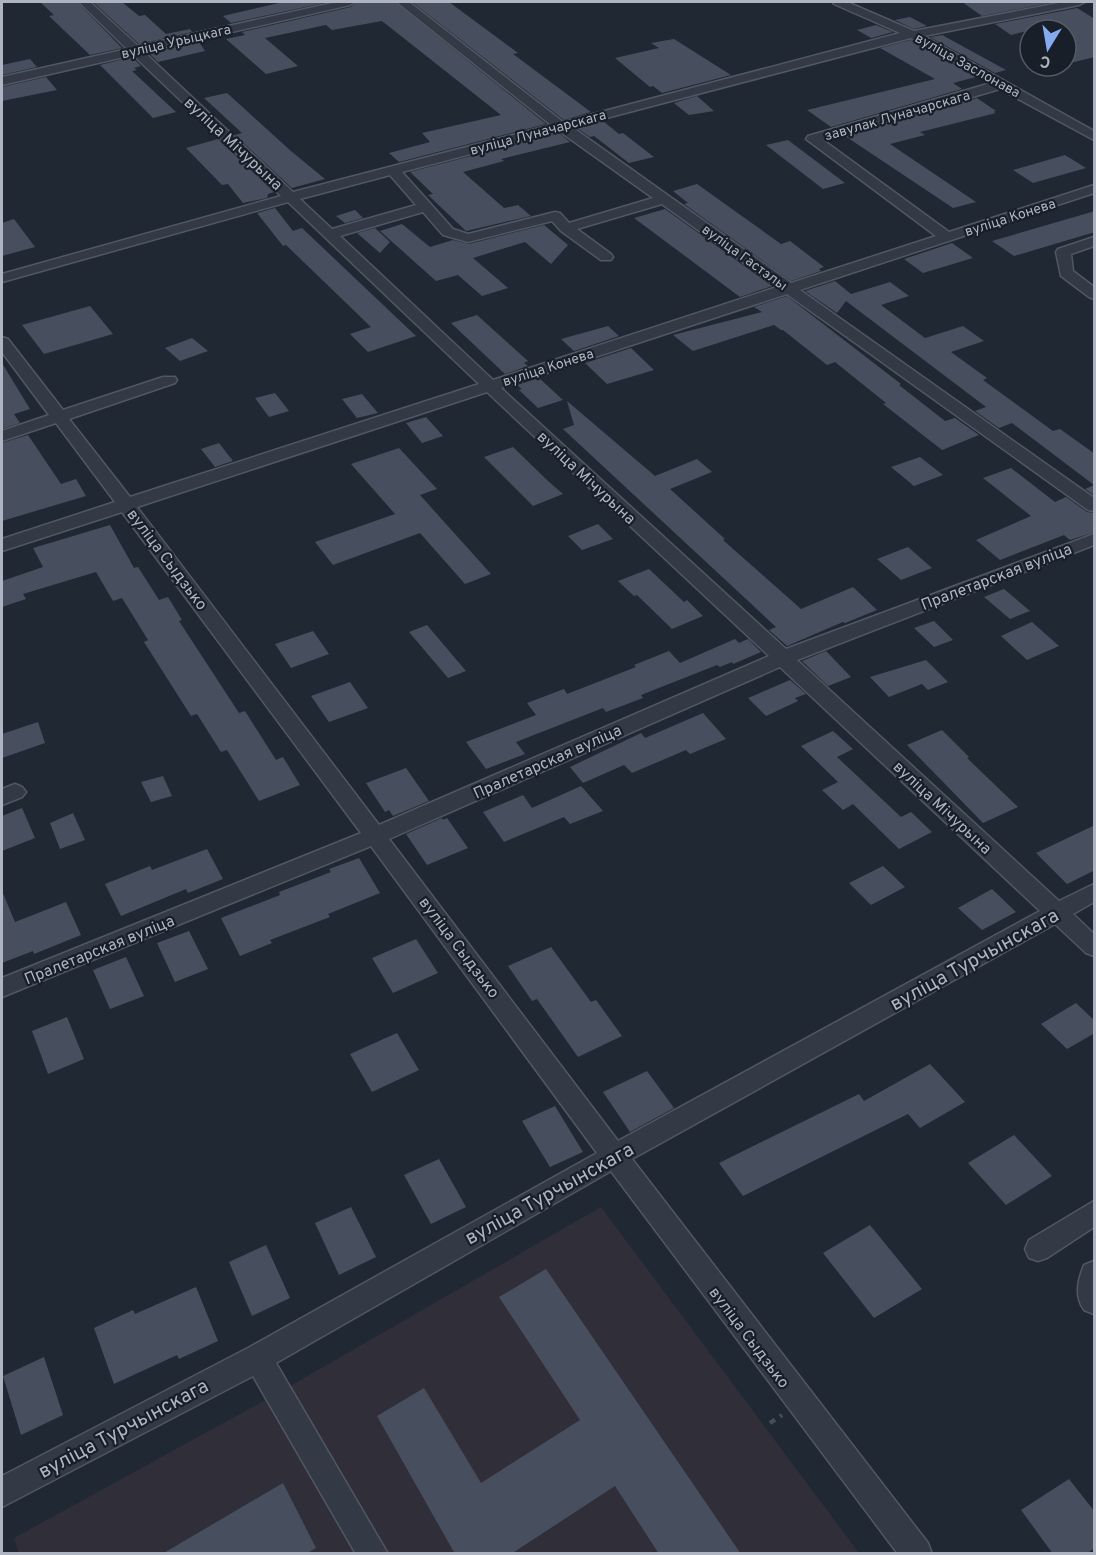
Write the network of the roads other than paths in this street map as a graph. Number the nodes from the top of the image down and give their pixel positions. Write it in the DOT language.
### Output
graph roads {
  1 [pos="84,2"];
  2 [pos="350,2"];
  3 [pos="402,2"];
  4 [pos="838,2"];
  5 [pos="1024,2"];
  6 [pos="1079,2"];
  7 [pos="1040,10"];
  8 [pos="912,34"];
  9 [pos="136,51"];
  10 [pos="2,81"];
  11 [pos="1003,84"];
  12 [pos="561,126"];
  13 [pos="1095,136"];
  14 [pos="393,170"];
  15 [pos="1095,189"];
  16 [pos="292,197"];
  17 [pos="664,199"];
  18 [pos="425,207"];
  19 [pos="566,228"];
  20 [pos="331,234"];
  21 [pos="948,238"];
  22 [pos="1095,241"];
  23 [pos="606,257"];
  24 [pos="2,278"];
  25 [pos="788,288"];
  26 [pos="1095,294"];
  27 [pos="2,342"];
  28 [pos="169,380"];
  29 [pos="490,386"];
  30 [pos="59,417"];
  31 [pos="2,436"];
  32 [pos="127,504"];
  33 [pos="1095,506"];
  34 [pos="1095,539"];
  35 [pos="2,546"];
  36 [pos="782,658"];
  37 [pos="377,835"];
  38 [pos="1095,892"];
  39 [pos="1058,914"];
  40 [pos="1095,947"];
  41 [pos="2,988"];
  42 [pos="614,1156"];
  43 [pos="1095,1213"];
  44 [pos="1038,1249"];
  45 [pos="1095,1274"];
  46 [pos="1095,1301"];
  47 [pos="258,1358"];
  48 [pos="2,1492"];
  49 [pos="373,1554"];
  50 [pos="917,1554"];
  1 -- 9 [label="street, вуліца Мічурына"];
  2 -- 9 [label="street, вуліца Урыцкага"];
  3 -- 12 [label="street, вуліца Гастэлы"];
  4 -- 8 [label="street, вуліца Заслонава"];
  5 -- 7 [label="street"];
  6 -- 7 [label="street, вуліца Луначарскага"];
  7 -- 8 [label="street, вуліца Луначарскага"];
  8 -- 11 [label="street, вуліца Заслонава"];
  8 -- 12 [label="street, вуліца Луначарскага"];
  9 -- 10 [label="street, вуліца Урыцкага"];
  9 -- 16 [label="street, вуліца Мічурына"];
  11 -- 13 [label="street, вуліца Заслонава"];
  11 -- 21 [label="street, завулак Луначарскага"];
  12 -- 14 [label="street, вуліца Луначарскага"];
  12 -- 17 [label="street, вуліца Гастэлы"];
  14 -- 16 [label="street, вуліца Луначарскага"];
  14 -- 18 [label="street"];
  15 -- 21 [label="street, вуліца Конева"];
  16 -- 20 [label="street, вуліца Мічурына"];
  16 -- 24 [label="street, вуліца Луначарскага"];
  17 -- 19 [label="street"];
  17 -- 25 [label="street, вуліца Гастэлы"];
  18 -- 19 [label="street"];
  18 -- 20 [label="street"];
  19 -- 23 [label="street"];
  20 -- 29 [label="street, вуліца Мічурына"];
  21 -- 25 [label="street, вуліца Конева"];
  22 -- 26 [label="street"];
  25 -- 29 [label="street, вуліца Конева"];
  25 -- 33 [label="street, вуліца Гастэлы"];
  27 -- 30 [label="street, вуліца Сыдзько"];
  28 -- 30 [label="street"];
  29 -- 32 [label="street, вуліца Конева"];
  29 -- 36 [label="street, вуліца Мічурына"];
  30 -- 31 [label="street"];
  30 -- 32 [label="street, вуліца Сыдзько"];
  32 -- 35 [label="street, вуліца Конева"];
  32 -- 37 [label="street, вуліца Сыдзько"];
  34 -- 36 [label="street, Пралетарская вуліца"];
  36 -- 37 [label="street, Пралетарская вуліца"];
  36 -- 39 [label="street, вуліца Мічурына"];
  37 -- 41 [label="street, Пралетарская вуліца"];
  37 -- 42 [label="street, вуліца Сыдзько"];
  38 -- 39 [label="street, вуліца Турчынскага"];
  39 -- 40 [label="street, вуліца Мічурына"];
  39 -- 42 [label="street, вуліца Турчынскага"];
  42 -- 47 [label="street, вуліца Турчынскага"];
  42 -- 50 [label="street, вуліца Сыдзько"];
  43 -- 44 [label="street"];
  45 -- 46 [label="street"];
  47 -- 48 [label="street, вуліца Турчынскага"];
  47 -- 49 [label="street"];
}
